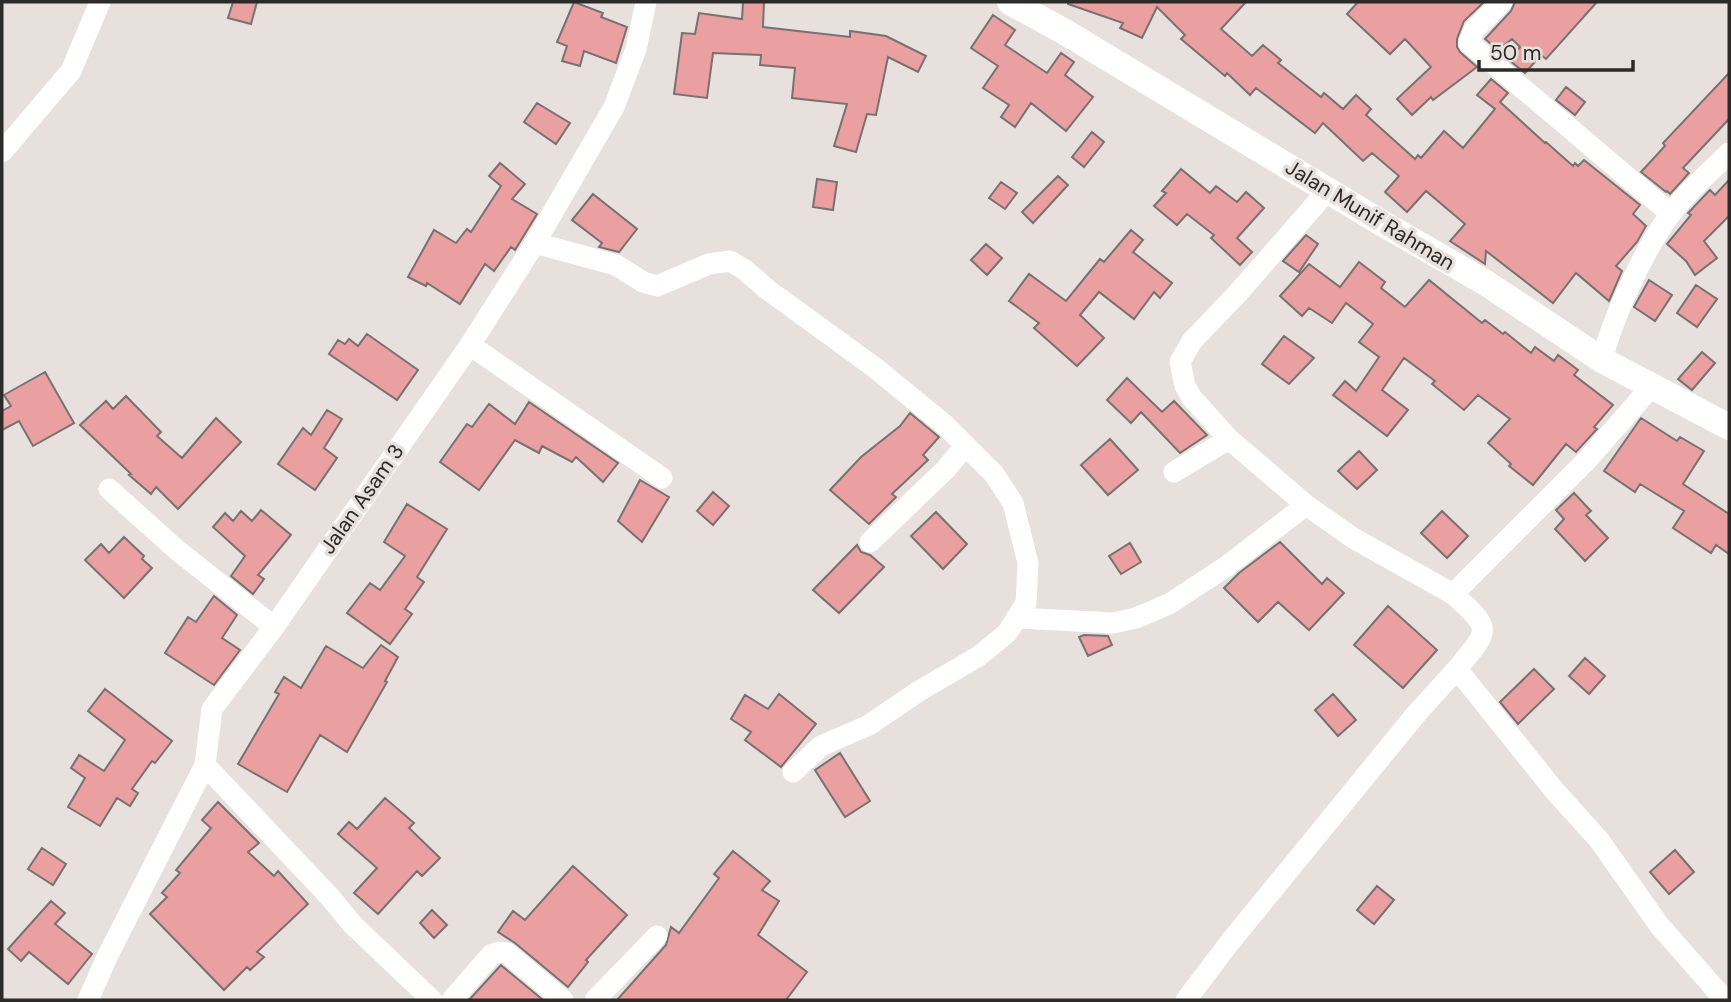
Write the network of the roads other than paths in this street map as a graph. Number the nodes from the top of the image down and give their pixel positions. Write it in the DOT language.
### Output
graph roads {
  1 [pos="100,2"];
  2 [pos="646,2"];
  3 [pos="1010,2"];
  4 [pos="1502,2"];
  5 [pos="2,152"];
  6 [pos="1729,153"];
  7 [pos="1328,190"];
  8 [pos="1671,214"];
  9 [pos="535,243"];
  10 [pos="470,345"];
  11 [pos="1602,360"];
  12 [pos="1651,387"];
  13 [pos="1729,427"];
  14 [pos="1229,439"];
  15 [pos="965,446"];
  16 [pos="1174,472"];
  17 [pos="662,478"];
  18 [pos="109,489"];
  19 [pos="1306,505"];
  20 [pos="870,542"];
  21 [pos="1453,594"];
  22 [pos="1019,618"];
  23 [pos="274,627"];
  24 [pos="1457,670"];
  25 [pos="205,765"];
  26 [pos="793,772"];
  27 [pos="657,936"];
  28 [pos="1720,982"];
  29 [pos="88,1000"];
  30 [pos="432,1000"];
  31 [pos="452,1000"];
  32 [pos="563,1000"];
  33 [pos="595,1000"];
  34 [pos="1186,1000"];
  35 [pos="1725,1000"];
  1 -- 5 [label="street"];
  2 -- 9 [label="street, Jalan Asam 3"];
  3 -- 7 [label="street, Jalan Munif Rahman"];
  4 -- 8 [label="street"];
  6 -- 8 [label="street"];
  7 -- 11 [label="street, Jalan Munif Rahman"];
  7 -- 14 [label="street"];
  8 -- 11 [label="street"];
  9 -- 10 [label="street, Jalan Asam 3"];
  9 -- 15 [label="street"];
  10 -- 17 [label="street"];
  10 -- 23 [label="street, Jalan Asam 3"];
  11 -- 12 [label="street, Jalan Munif Rahman"];
  12 -- 13 [label="street, Jalan Munif Rahman"];
  12 -- 21 [label="street"];
  14 -- 16 [label="street"];
  14 -- 19 [label="street"];
  15 -- 20 [label="street"];
  15 -- 22 [label="street"];
  18 -- 23 [label="street"];
  19 -- 21 [label="street"];
  19 -- 22 [label="street"];
  21 -- 24 [label="street"];
  22 -- 26 [label="street"];
  23 -- 25 [label="street, Jalan Asam 3"];
  24 -- 28 [label="street"];
  24 -- 34 [label="street"];
  25 -- 29 [label="street, Jalan Asam 3"];
  25 -- 30 [label="street"];
  27 -- 33 [label="street"];
  28 -- 35 [label="street"];
  31 -- 32 [label="street"];
}
